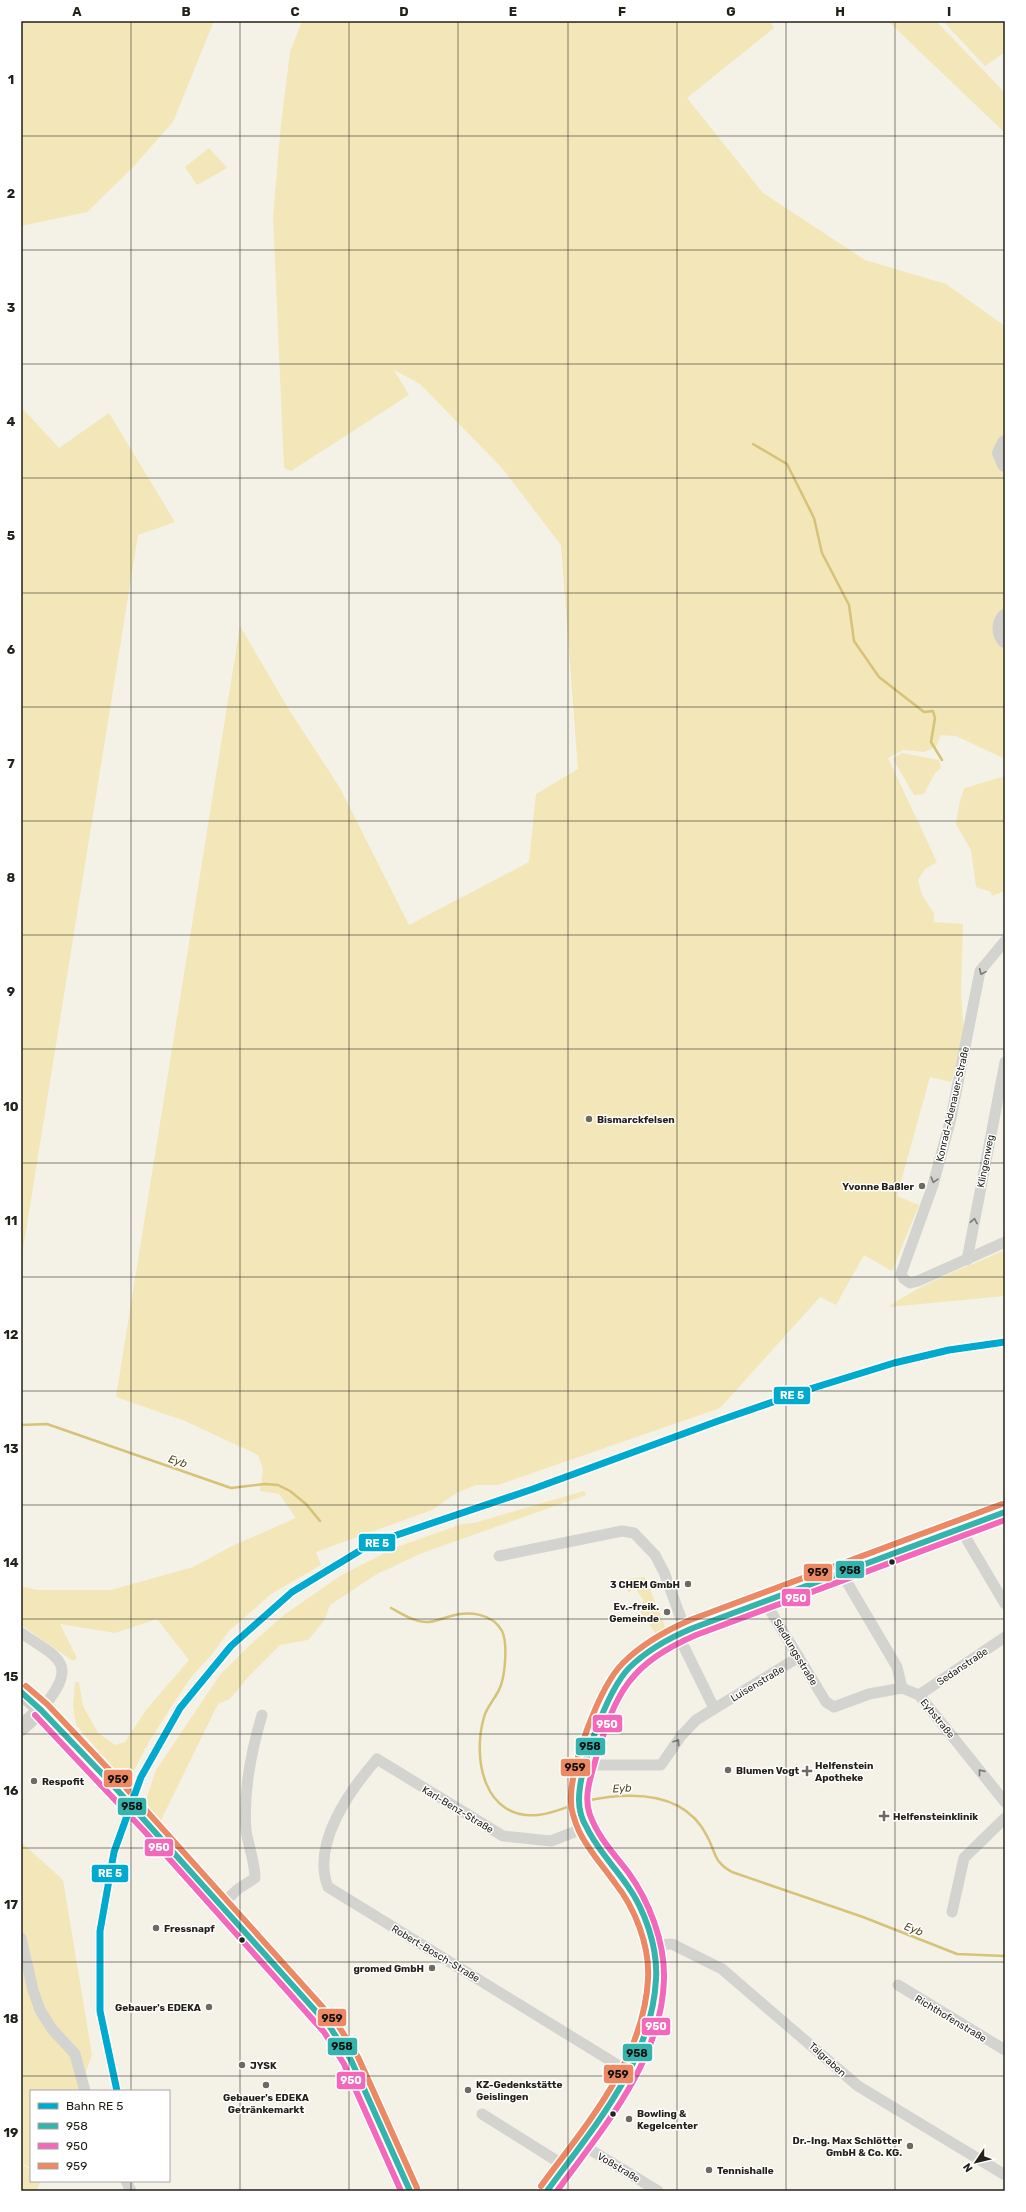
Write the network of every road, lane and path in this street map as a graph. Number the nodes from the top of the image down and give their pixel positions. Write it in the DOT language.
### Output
graph roads {
  1 [pos="1005,443"];
  2 [pos="1005,464"];
  3 [pos="1005,617"];
  4 [pos="1005,640"];
  5 [pos="1005,941"];
  6 [pos="1005,1062"];
  7 [pos="1005,1242"];
  8 [pos="966,1260"];
  9 [pos="1005,1512"];
  10 [pos="960,1528"];
  11 [pos="499,1556"];
  12 [pos="841,1572"];
  13 [pos="765,1602"];
  14 [pos="1005,1604"];
  15 [pos="21,1633"];
  16 [pos="1005,1637"];
  17 [pos="685,1639"];
  18 [pos="799,1657"];
  19 [pos="902,1688"];
  20 [pos="21,1692"];
  21 [pos="919,1695"];
  22 [pos="714,1708"];
  23 [pos="42,1710"];
  24 [pos="262,1715"];
  25 [pos="21,1728"];
  26 [pos="586,1765"];
  27 [pos="350,1793"];
  28 [pos="1005,1802"];
  29 [pos="1005,1818"];
  30 [pos="584,1822"];
  31 [pos="221,1905"];
  32 [pos="952,1912"];
  33 [pos="21,1938"];
  34 [pos="655,1945"];
  35 [pos="898,1985"];
  36 [pos="1005,2050"];
  37 [pos="629,2072"];
  38 [pos="85,2090"];
  39 [pos="482,2114"];
  40 [pos="581,2144"];
  41 [pos="565,2166"];
  42 [pos="1005,2175"];
  43 [pos="126,2182"];
  44 [pos="131,2191"];
  45 [pos="410,2191"];
  46 [pos="547,2191"];
  47 [pos="658,2191"];
  1 -- 2 [label="street"];
  3 -- 4 [label="street"];
  5 -- 8 [label="street, Konrad-Adenauer-Straße, one-way"];
  8 -- 6 [label="street, Klingenweg, one-way"];
  7 -- 8 [label="street, Konrad-Adenauer-Straße"];
  9 -- 10 [label="street"];
  10 -- 12 [label="street"];
  10 -- 14 [label="street"];
  11 -- 17 [label="street"];
  12 -- 13 [label="street"];
  12 -- 19 [label="street"];
  13 -- 17 [label="street"];
  13 -- 18 [label="street, Siedlungsstraße"];
  15 -- 23 [label="street"];
  16 -- 21 [label="street, Sedanstraße"];
  17 -- 22 [label="street"];
  17 -- 26 [label="street"];
  18 -- 19 [label="street, Siedlungsstraße"];
  18 -- 22 [label="street, Luisenstraße"];
  19 -- 21 [label="street, Eybstraße"];
  20 -- 23 [label="street"];
  28 -- 21 [label="street, Eybstraße, one-way"];
  26 -- 22 [label="street, Luisenstraße, one-way"];
  23 -- 25 [label="street"];
  23 -- 31 [label="street"];
  24 -- 31 [label="street"];
  26 -- 30 [label="street"];
  27 -- 30 [label="street, Karl-Benz-Straße"];
  27 -- 37 [label="street, Robert-Bosch-Straße"];
  29 -- 32 [label="street"];
  30 -- 34 [label="street"];
  31 -- 45 [label="street"];
  33 -- 38 [label="street"];
  34 -- 37 [label="street"];
  34 -- 42 [label="street, Talgraben"];
  35 -- 36 [label="street, Richthofenstraße"];
  37 -- 40 [label="street"];
  39 -- 41 [label="street"];
  40 -- 41 [label="street"];
  40 -- 47 [label="street, Voßstraße"];
  41 -- 46 [label="street"];
  43 -- 44 [label="street"];
}
